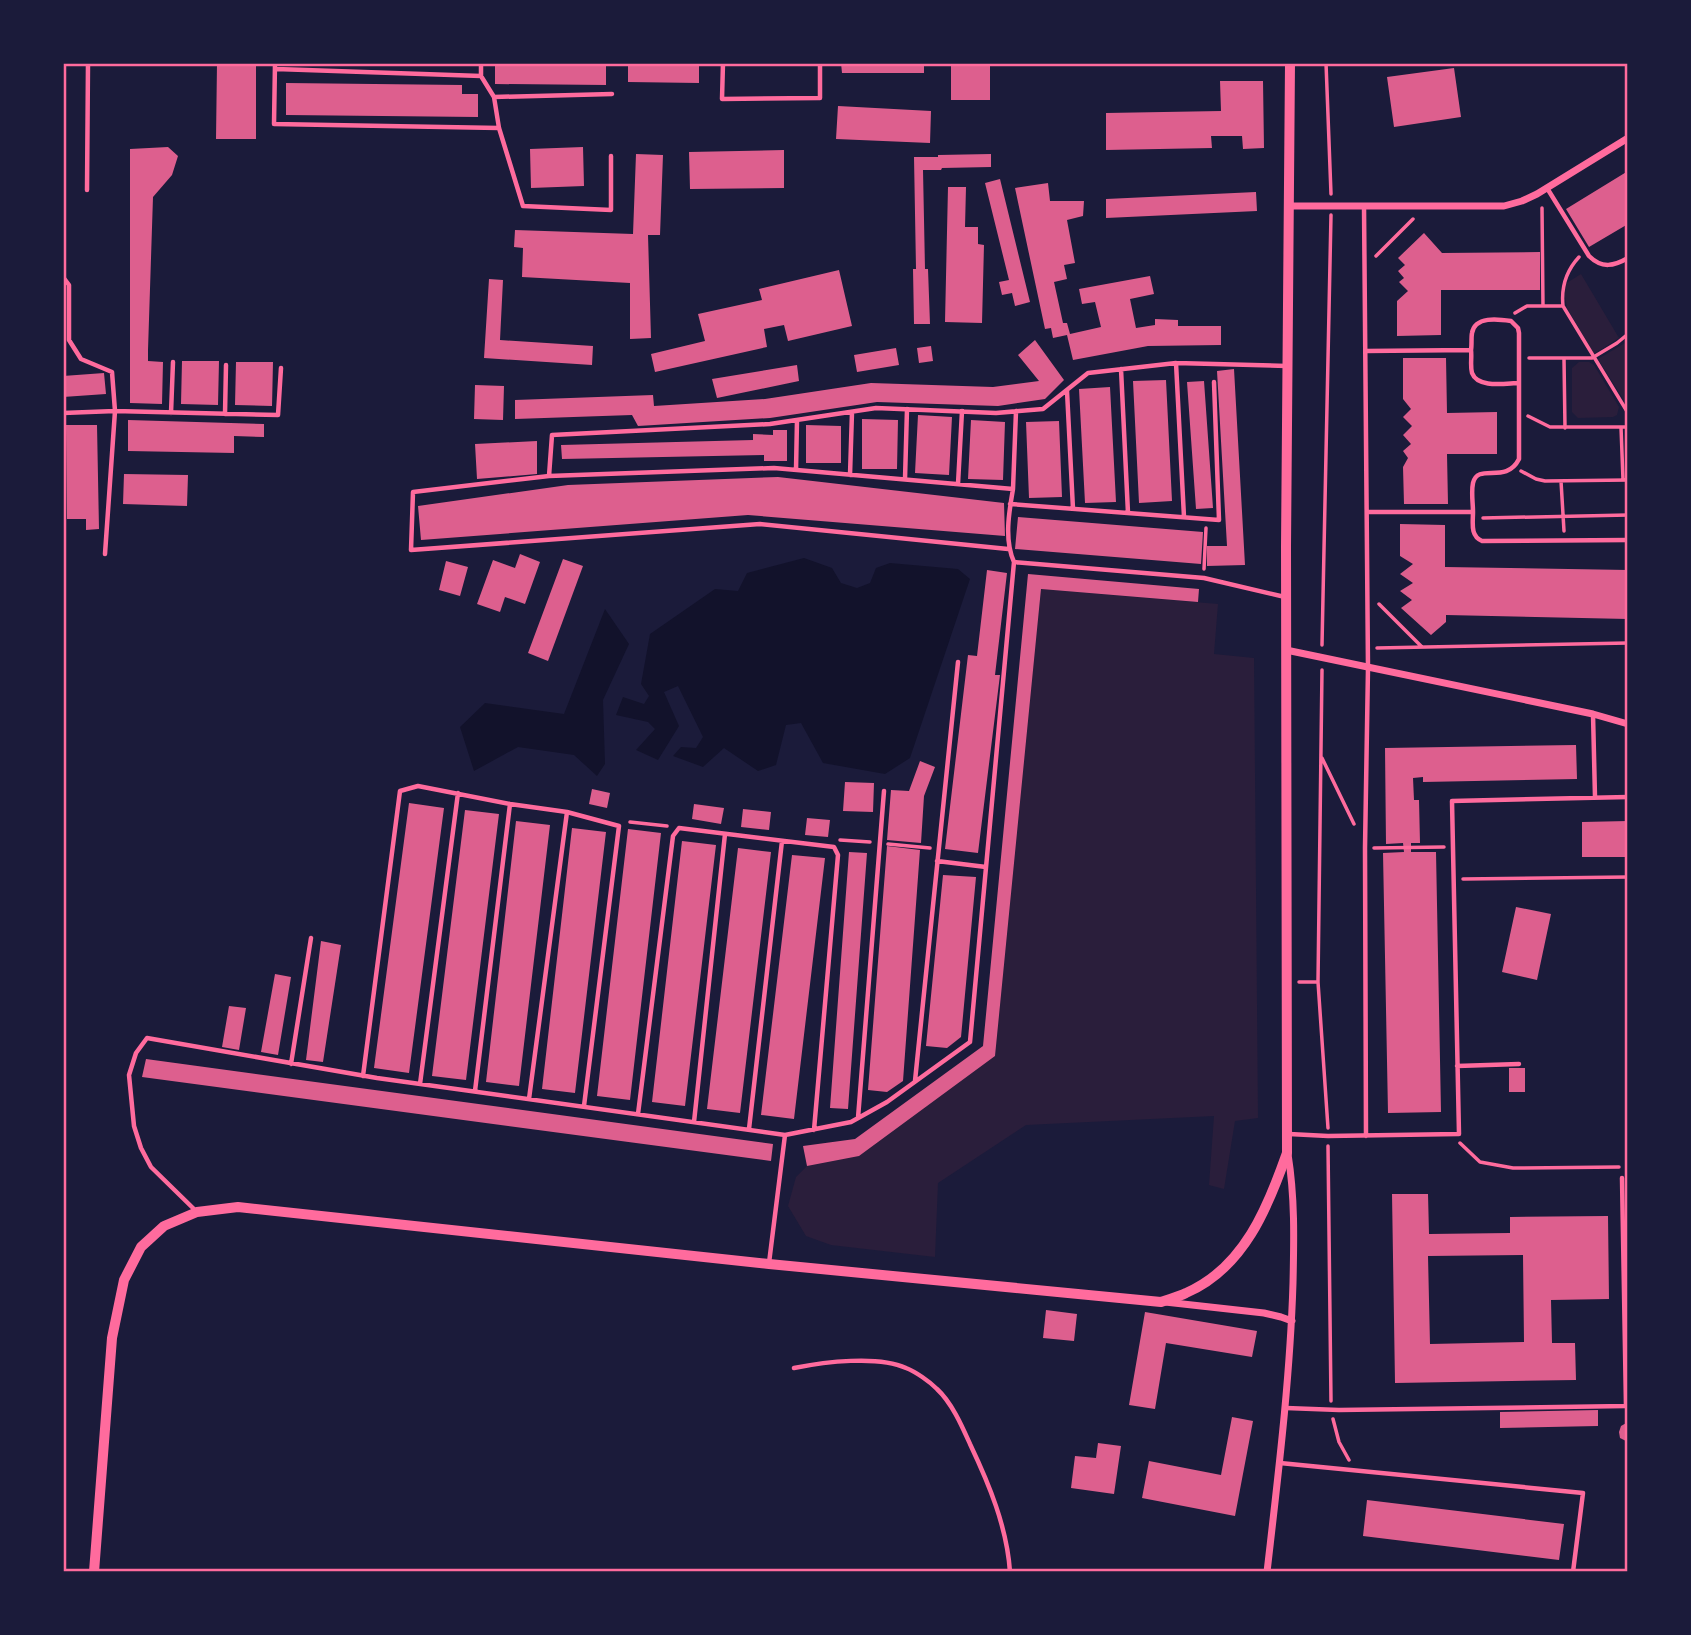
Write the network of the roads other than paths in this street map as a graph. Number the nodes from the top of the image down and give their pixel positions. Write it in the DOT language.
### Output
graph roads {
  1 [pos="88,63"];
  2 [pos="481,63"];
  3 [pos="723,63"];
  4 [pos="820,63"];
  5 [pos="1290,63"];
  6 [pos="276,66"];
  7 [pos="481,76"];
  8 [pos="612,94"];
  9 [pos="494,97"];
  10 [pos="499,128"];
  11 [pos="1628,138"];
  12 [pos="611,156"];
  13 [pos="1547,188"];
  14 [pos="87,190"];
  15 [pos="1290,206"];
  16 [pos="1364,206"];
  17 [pos="1628,258"];
  18 [pos="63,277"];
  19 [pos="1472,350"];
  20 [pos="1366,351"];
  21 [pos="173,362"];
  22 [pos="1176,363"];
  23 [pos="226,365"];
  24 [pos="1288,366"];
  25 [pos="281,368"];
  26 [pos="1121,369"];
  27 [pos="1214,382"];
  28 [pos="1519,383"];
  29 [pos="1067,390"];
  30 [pos="907,409"];
  31 [pos="116,411"];
  32 [pos="962,411"];
  33 [pos="1016,411"];
  34 [pos="852,412"];
  35 [pos="63,413"];
  36 [pos="171,413"];
  37 [pos="225,414"];
  38 [pos="797,420"];
  39 [pos="796,470"];
  40 [pos="850,475"];
  41 [pos="549,476"];
  42 [pos="905,479"];
  43 [pos="958,484"];
  44 [pos="1013,489"];
  45 [pos="1010,504"];
  46 [pos="1073,509"];
  47 [pos="1367,512"];
  48 [pos="1128,513"];
  49 [pos="1473,515"];
  50 [pos="1184,517"];
  51 [pos="1628,540"];
  52 [pos="1008,549"];
  53 [pos="106,554"];
  54 [pos="1014,562"];
  55 [pos="1286,598"];
  56 [pos="1286,650"];
  57 [pos="957,662"];
  58 [pos="1368,668"];
  59 [pos="1593,714"];
  60 [pos="1628,724"];
  61 [pos="884,792"];
  62 [pos="458,793"];
  63 [pos="1595,797"];
  64 [pos="1628,797"];
  65 [pos="510,804"];
  66 [pos="566,812"];
  67 [pos="725,834"];
  68 [pos="782,841"];
  69 [pos="937,861"];
  70 [pos="986,867"];
  71 [pos="311,938"];
  72 [pos="291,1064"];
  73 [pos="1519,1064"];
  74 [pos="1457,1066"];
  75 [pos="363,1076"];
  76 [pos="915,1082"];
  77 [pos="420,1084"];
  78 [pos="475,1091"];
  79 [pos="529,1098"];
  80 [pos="584,1106"];
  81 [pos="638,1114"];
  82 [pos="858,1118"];
  83 [pos="694,1122"];
  84 [pos="749,1129"];
  85 [pos="814,1130"];
  86 [pos="1288,1134"];
  87 [pos="785,1135"];
  88 [pos="1366,1136"];
  89 [pos="1287,1153"];
  90 [pos="1622,1178"];
  91 [pos="197,1212"];
  92 [pos="769,1264"];
  93 [pos="1161,1302"];
  94 [pos="1292,1321"];
  95 [pos="794,1368"];
  96 [pos="1286,1408"];
  97 [pos="1280,1463"];
  98 [pos="94,1572"];
  99 [pos="1010,1572"];
  100 [pos="1267,1572"];
  101 [pos="1573,1572"];
  1 -- 14 [label="lane"];
  2 -- 7 [label="lane"];
  3 -- 4 [label="lane"];
  5 -- 15 [label="street"];
  6 -- 7 [label="lane"];
  6 -- 10 [label="lane"];
  7 -- 9 [label="lane"];
  8 -- 9 [label="lane"];
  9 -- 10 [label="lane"];
  10 -- 12 [label="lane"];
  11 -- 13 [label="street"];
  13 -- 16 [label="street"];
  13 -- 17 [label="lane"];
  15 -- 16 [label="street"];
  15 -- 24 [label="street"];
  16 -- 20 [label="lane"];
  18 -- 31 [label="lane"];
  19 -- 20 [label="lane"];
  19 -- 28 [label="lane"];
  19 -- 28 [label="lane"];
  20 -- 47 [label="lane"];
  21 -- 36 [label="lane"];
  22 -- 24 [label="lane"];
  22 -- 26 [label="lane"];
  22 -- 50 [label="lane"];
  23 -- 37 [label="lane"];
  24 -- 55 [label="street"];
  25 -- 37 [label="lane"];
  26 -- 29 [label="lane"];
  26 -- 48 [label="lane"];
  27 -- 50 [label="lane"];
  28 -- 49 [label="lane"];
  29 -- 33 [label="lane"];
  29 -- 46 [label="lane"];
  30 -- 32 [label="lane"];
  30 -- 34 [label="lane"];
  30 -- 42 [label="lane"];
  31 -- 35 [label="lane"];
  31 -- 36 [label="lane"];
  31 -- 53 [label="lane"];
  32 -- 33 [label="lane"];
  32 -- 43 [label="lane"];
  33 -- 44 [label="lane"];
  34 -- 38 [label="lane"];
  34 -- 40 [label="lane"];
  36 -- 37 [label="lane"];
  38 -- 39 [label="lane"];
  38 -- 41 [label="lane"];
  39 -- 40 [label="lane"];
  39 -- 41 [label="lane"];
  40 -- 42 [label="lane"];
  41 -- 52 [label="lane"];
  42 -- 43 [label="lane"];
  43 -- 44 [label="lane"];
  44 -- 45 [label="lane"];
  45 -- 46 [label="lane"];
  45 -- 52 [label="lane"];
  46 -- 48 [label="lane"];
  47 -- 49 [label="lane"];
  47 -- 58 [label="lane"];
  48 -- 50 [label="lane"];
  49 -- 51 [label="lane"];
  52 -- 54 [label="lane"];
  54 -- 55 [label="lane"];
  54 -- 70 [label="lane"];
  55 -- 56 [label="street"];
  56 -- 58 [label="street"];
  56 -- 86 [label="street"];
  57 -- 69 [label="lane"];
  58 -- 59 [label="street"];
  58 -- 88 [label="lane"];
  59 -- 60 [label="street"];
  59 -- 63 [label="lane"];
  61 -- 82 [label="lane"];
  62 -- 65 [label="lane"];
  62 -- 75 [label="lane"];
  62 -- 77 [label="lane"];
  63 -- 64 [label="lane"];
  63 -- 74 [label="lane"];
  65 -- 66 [label="lane"];
  65 -- 78 [label="lane"];
  66 -- 79 [label="lane"];
  66 -- 80 [label="lane"];
  67 -- 68 [label="lane"];
  67 -- 81 [label="lane"];
  67 -- 83 [label="lane"];
  68 -- 84 [label="lane"];
  68 -- 85 [label="lane"];
  69 -- 70 [label="lane"];
  69 -- 76 [label="lane"];
  70 -- 76 [label="lane"];
  71 -- 72 [label="lane"];
  72 -- 75 [label="lane"];
  72 -- 91 [label="lane"];
  73 -- 74 [label="lane"];
  74 -- 88 [label="lane"];
  75 -- 77 [label="lane"];
  76 -- 82 [label="lane"];
  77 -- 78 [label="lane"];
  78 -- 79 [label="lane"];
  79 -- 80 [label="lane"];
  80 -- 81 [label="lane"];
  81 -- 83 [label="lane"];
  82 -- 85 [label="lane"];
  83 -- 84 [label="lane"];
  84 -- 87 [label="lane"];
  85 -- 87 [label="lane"];
  86 -- 88 [label="lane"];
  86 -- 89 [label="street"];
  87 -- 92 [label="lane"];
  89 -- 93 [label="street"];
  89 -- 94 [label="street"];
  90 -- 96 [label="lane"];
  91 -- 92 [label="street"];
  91 -- 98 [label="street"];
  92 -- 93 [label="street"];
  93 -- 94 [label="street"];
  94 -- 96 [label="street"];
  95 -- 99 [label="lane"];
  96 -- 97 [label="street"];
  97 -- 100 [label="street"];
  97 -- 101 [label="lane"];
}
